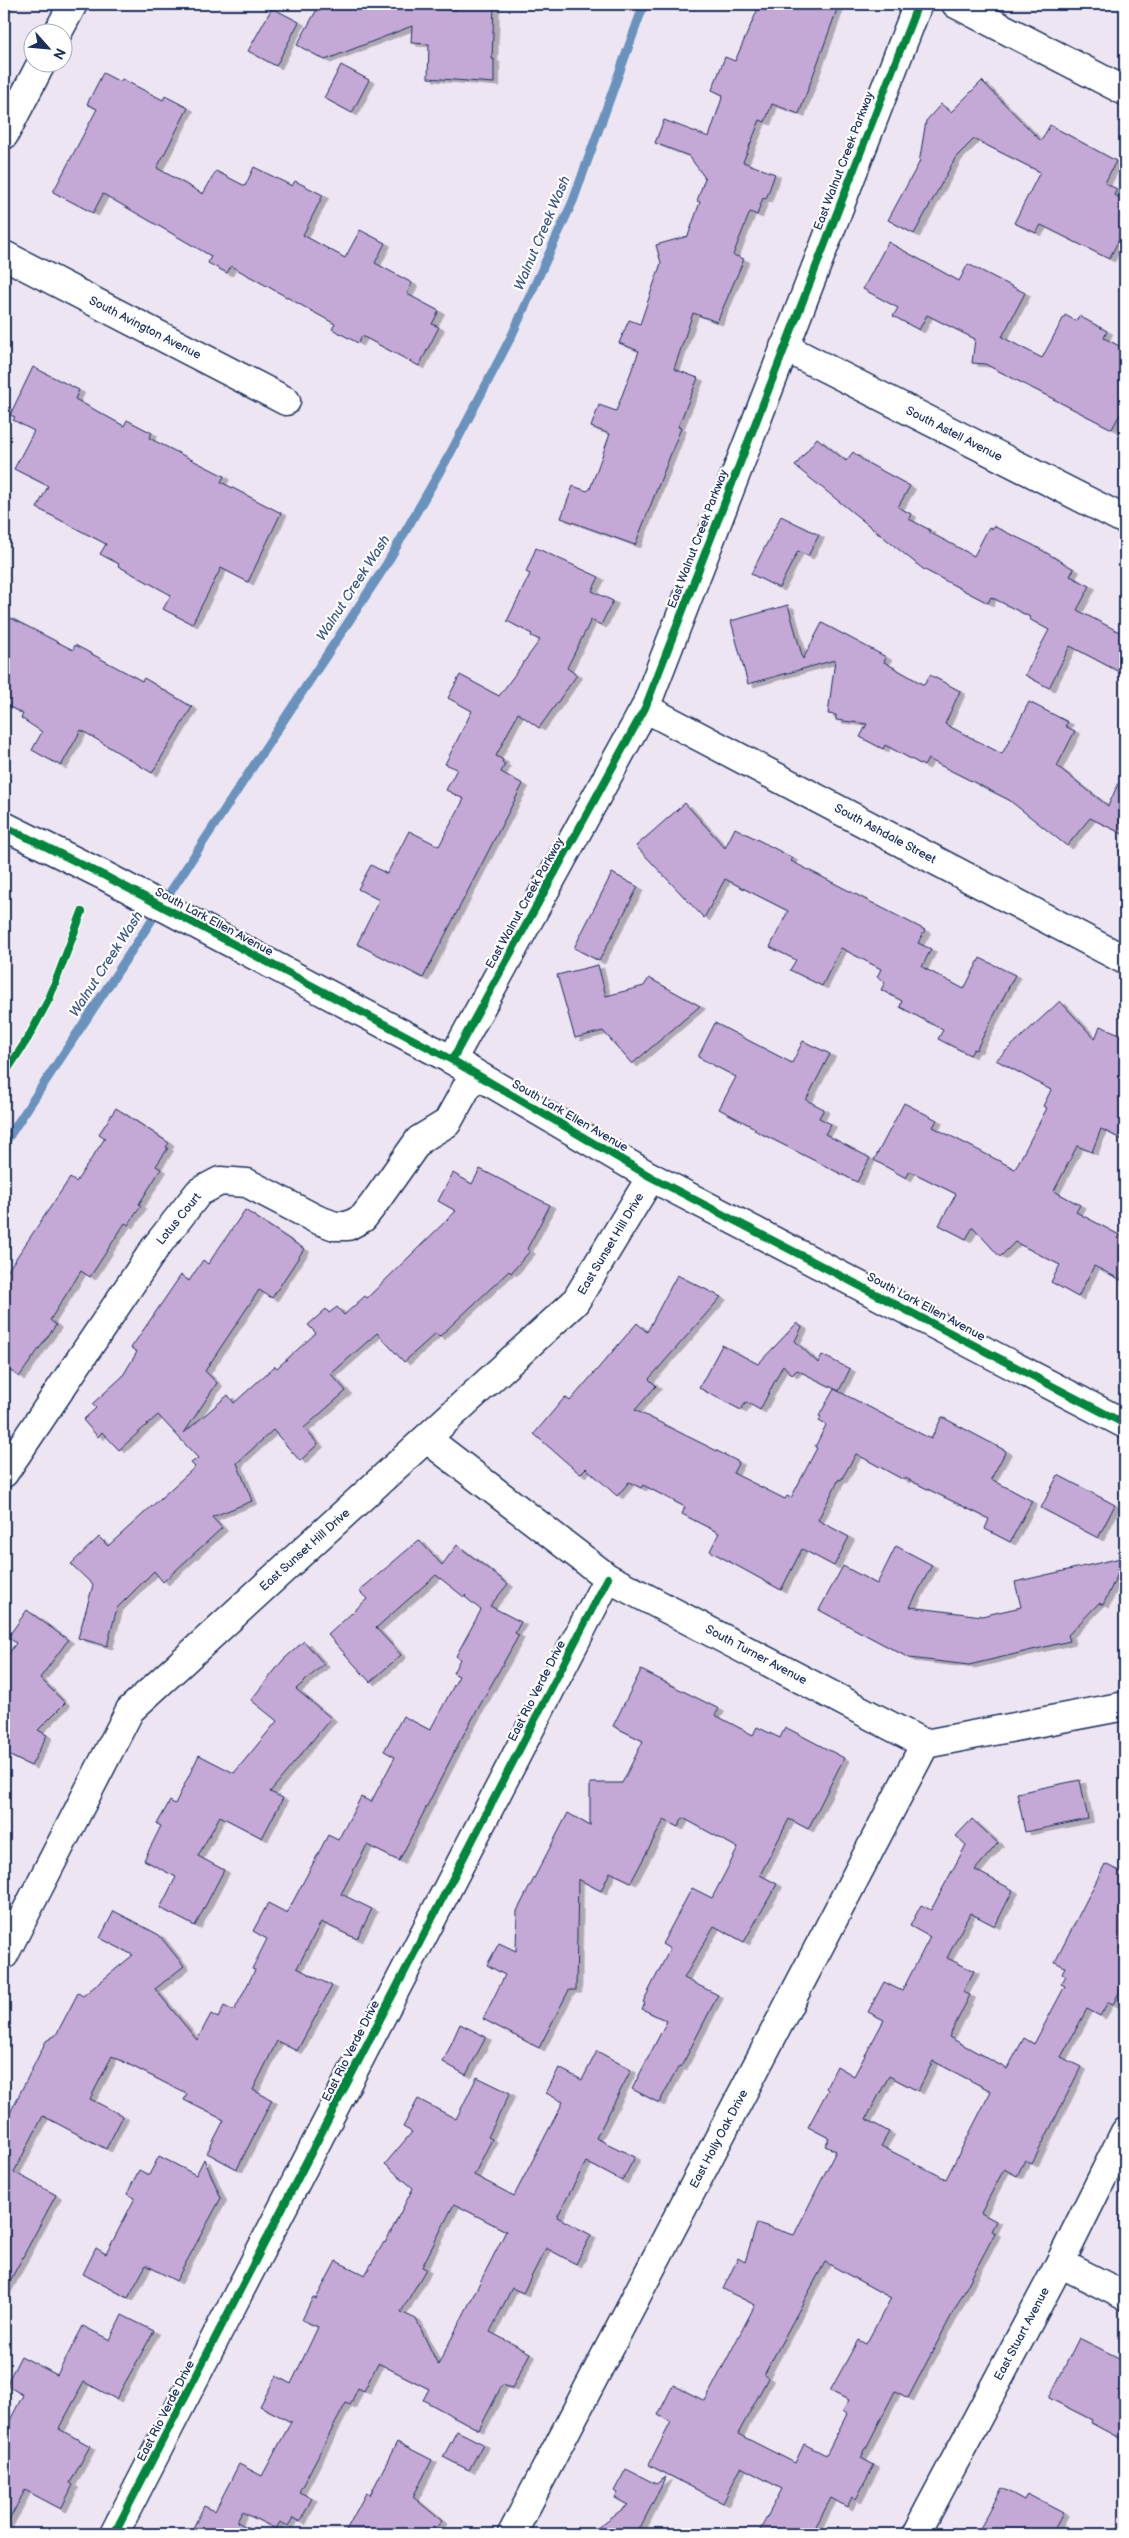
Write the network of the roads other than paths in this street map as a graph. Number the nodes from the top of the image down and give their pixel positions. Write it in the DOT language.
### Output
graph roads {
  1 [pos="73,4"];
  2 [pos="918,4"];
  3 [pos="956,4"];
  4 [pos="63,22"];
  5 [pos="37,72"];
  6 [pos="1125,91"];
  7 [pos="4,134"];
  8 [pos="4,255"];
  9 [pos="784,347"];
  10 [pos="286,401"];
  11 [pos="1125,520"];
  12 [pos="645,708"];
  13 [pos="4,826"];
  14 [pos="1125,960"];
  15 [pos="463,1067"];
  16 [pos="651,1176"];
  17 [pos="1125,1424"];
  18 [pos="427,1439"];
  19 [pos="4,1473"];
  20 [pos="608,1578"];
  21 [pos="1125,1706"];
  22 [pos="925,1744"];
  23 [pos="4,1955"];
  24 [pos="1125,2132"];
  25 [pos="1060,2263"];
  26 [pos="1125,2296"];
  27 [pos="114,2534"];
  28 [pos="512,2534"];
  29 [pos="916,2534"];
  1 -- 4 [label="street"];
  2 -- 9 [label="street, East Walnut Creek Parkway"];
  3 -- 6 [label="street"];
  5 -- 7 [label="street"];
  8 -- 10 [label="street, South Avington Avenue"];
  9 -- 11 [label="street, South Astell Avenue"];
  9 -- 12 [label="street, East Walnut Creek Parkway"];
  12 -- 14 [label="street, South Ashdale Street"];
  12 -- 15 [label="street, East Walnut Creek Parkway"];
  13 -- 15 [label="street, South Lark Ellen Avenue"];
  15 -- 16 [label="street, South Lark Ellen Avenue"];
  15 -- 19 [label="street, Lotus Court"];
  16 -- 17 [label="street, South Lark Ellen Avenue"];
  16 -- 18 [label="street, East Sunset Hill Drive"];
  18 -- 20 [label="street, South Turner Avenue"];
  18 -- 23 [label="street, East Sunset Hill Drive"];
  20 -- 22 [label="street, South Turner Avenue"];
  20 -- 27 [label="street, East Rio Verde Drive"];
  21 -- 22 [label="street"];
  22 -- 28 [label="street, East Holly Oak Drive"];
  24 -- 25 [label="street, East Stuart Avenue"];
  25 -- 26 [label="street"];
  25 -- 29 [label="street, East Stuart Avenue"];
}
